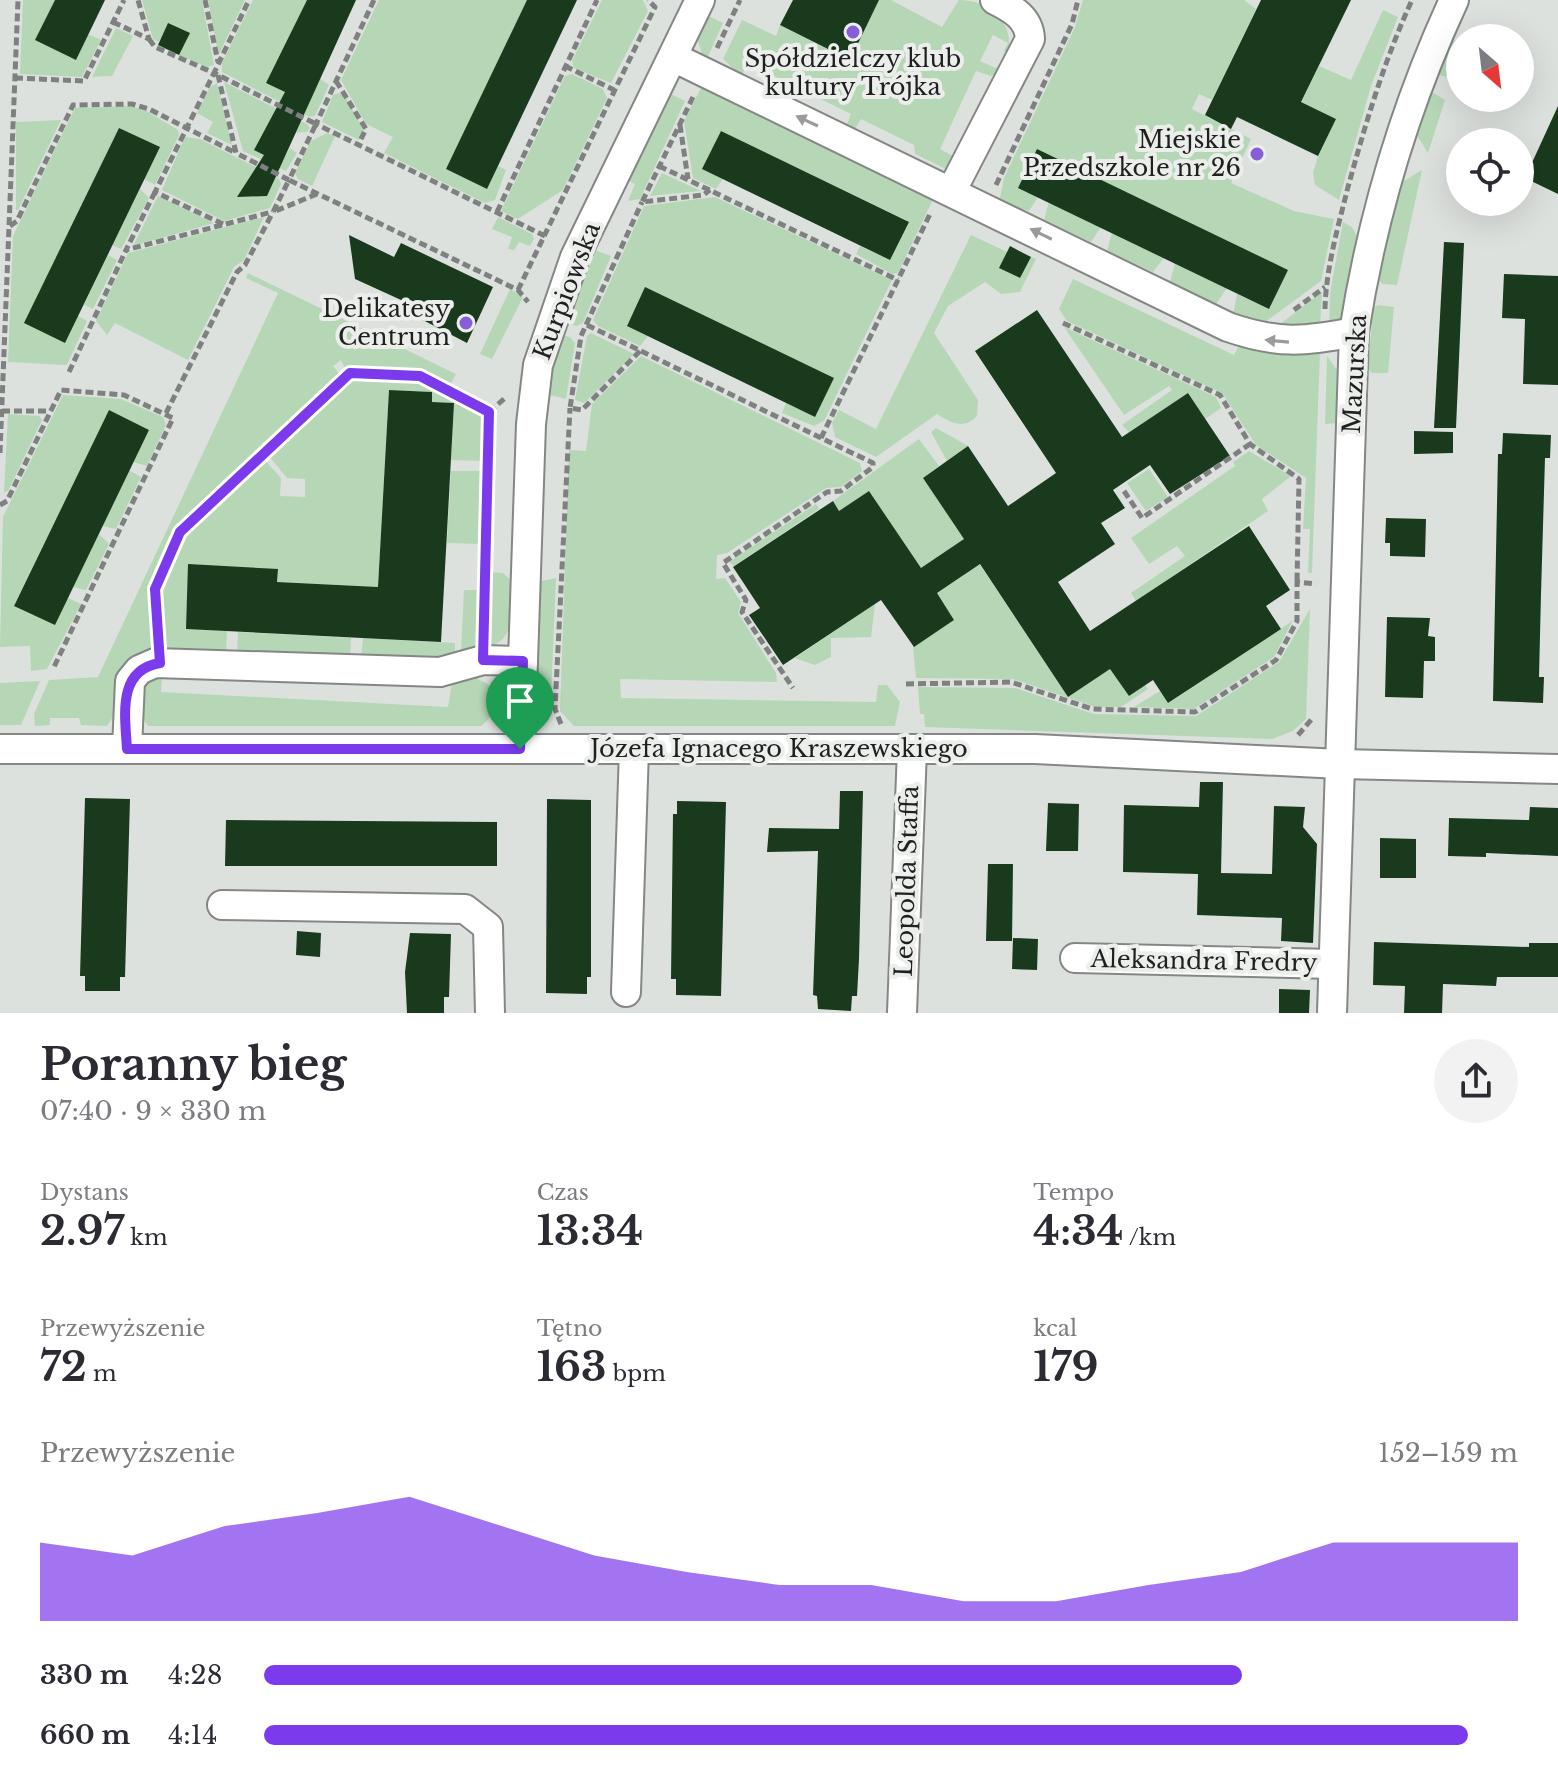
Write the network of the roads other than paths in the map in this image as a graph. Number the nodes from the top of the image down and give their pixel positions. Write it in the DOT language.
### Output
graph roads {
  1 [pos="700,0"];
  2 [pos="995,0"];
  3 [pos="1454,0"];
  4 [pos="673,57"];
  5 [pos="948,188"];
  6 [pos="1354,332"];
  7 [pos="523,661"];
  8 [pos="0,749"];
  9 [pos="127,749"];
  10 [pos="520,749"];
  11 [pos="634,749"];
  12 [pos="912,749"];
  13 [pos="1340,764"];
  14 [pos="1558,769"];
  15 [pos="222,905"];
  16 [pos="1075,958"];
  17 [pos="1333,964"];
  18 [pos="626,992"];
  19 [pos="490,1013"];
  20 [pos="902,1013"];
  21 [pos="1332,1013"];
  1 -- 4 [label="street, Kurpiowska"];
  2 -- 5 [label="street"];
  3 -- 6 [label="street, Mazurska"];
  5 -- 4 [label="street, one-way"];
  4 -- 7 [label="street, Kurpiowska"];
  6 -- 5 [label="street, one-way"];
  6 -- 13 [label="street, Mazurska"];
  7 -- 9 [label="street"];
  7 -- 10 [label="street, Kurpiowska"];
  8 -- 9 [label="street, Józefa Ignacego Kraszewskiego"];
  9 -- 10 [label="street, Józefa Ignacego Kraszewskiego"];
  10 -- 11 [label="street, Józefa Ignacego Kraszewskiego"];
  11 -- 12 [label="street, Józefa Ignacego Kraszewskiego"];
  11 -- 18 [label="street"];
  12 -- 13 [label="street, Józefa Ignacego Kraszewskiego"];
  12 -- 20 [label="street, Leopolda Staffa"];
  13 -- 14 [label="street, Józefa Ignacego Kraszewskiego"];
  13 -- 17 [label="street, Mazurska"];
  15 -- 19 [label="street"];
  16 -- 17 [label="street, Aleksandra Fredry"];
  17 -- 21 [label="street, Mazurska"];
}
